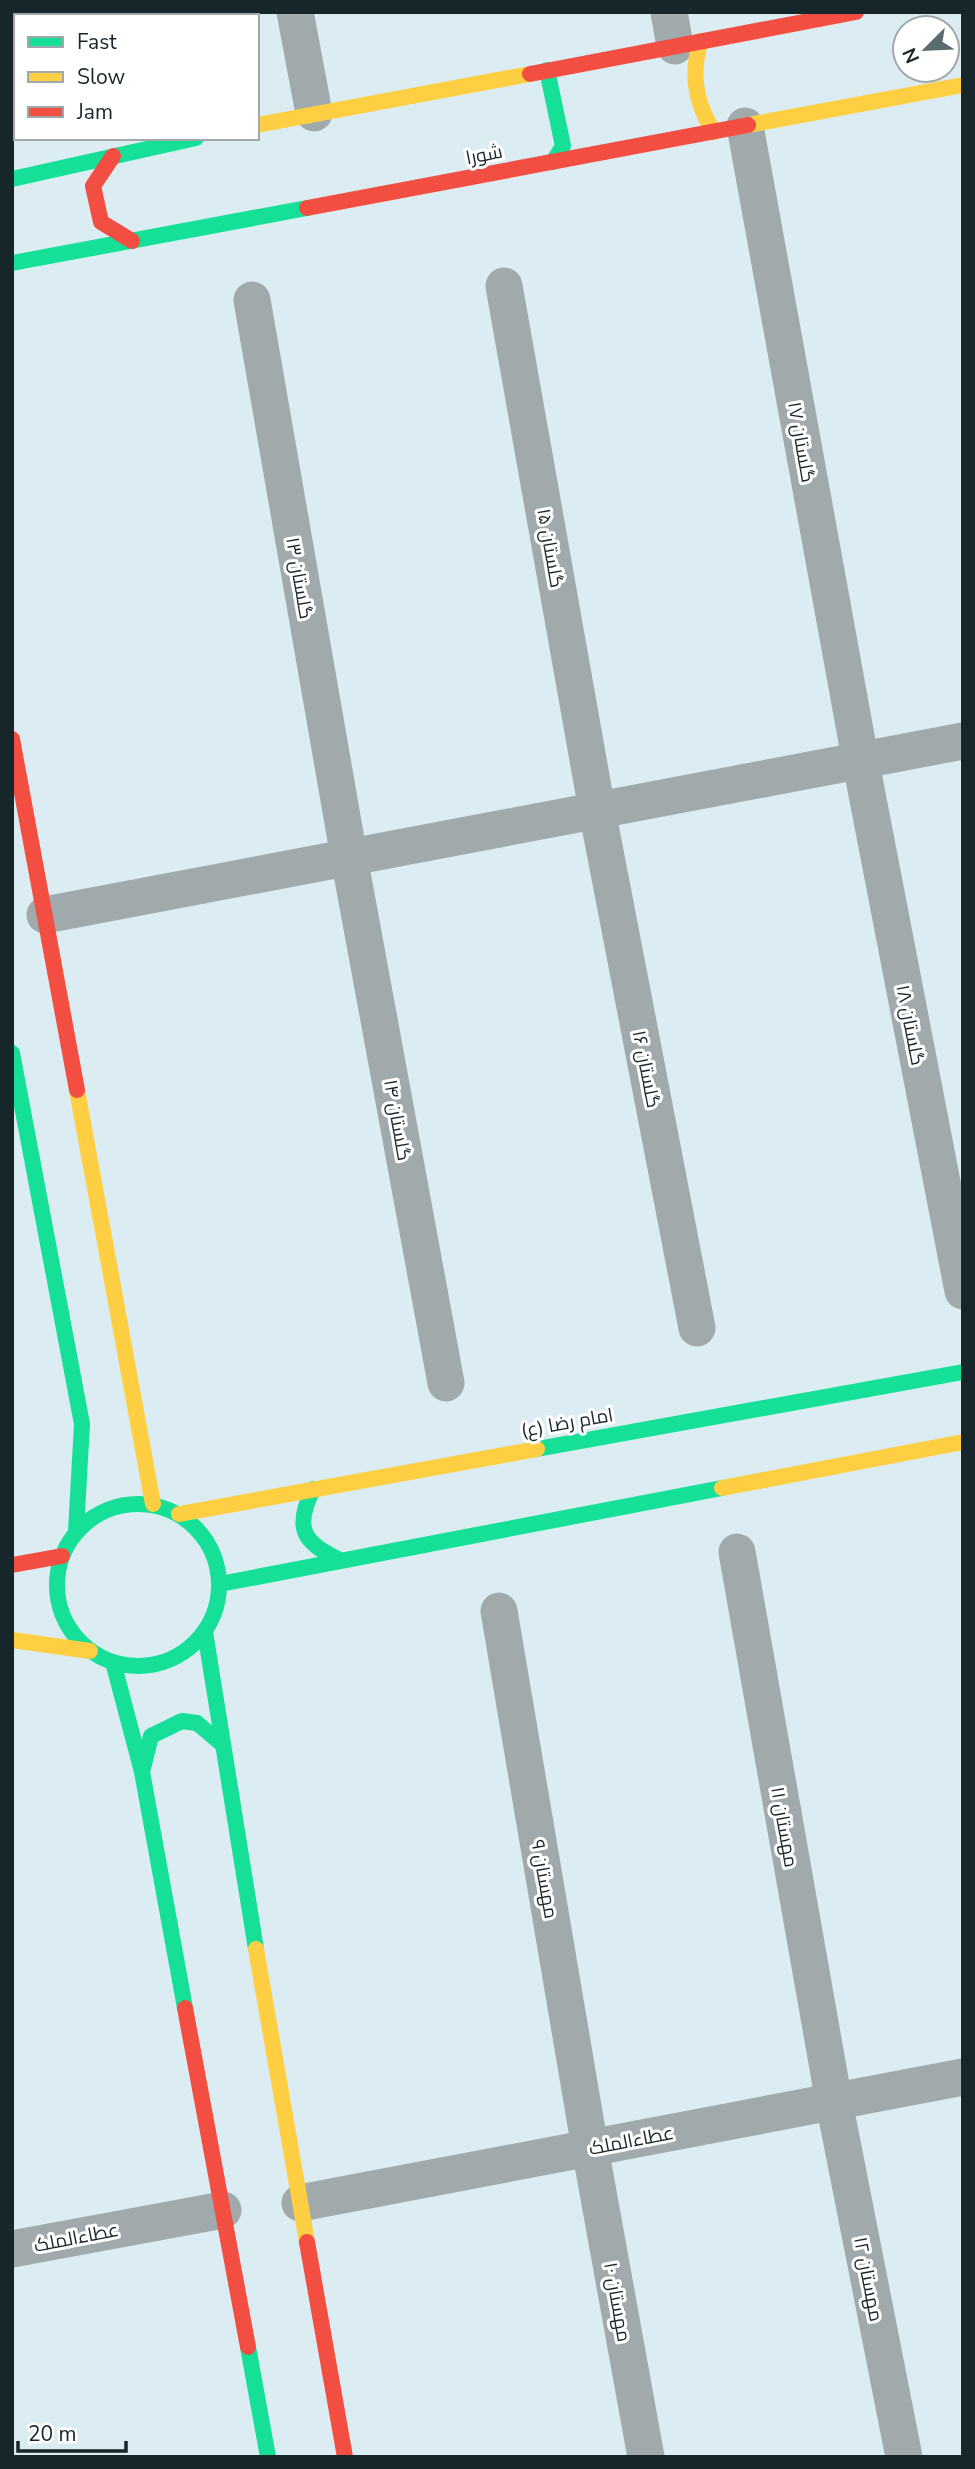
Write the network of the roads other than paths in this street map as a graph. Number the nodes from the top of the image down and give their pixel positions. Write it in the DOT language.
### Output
graph roads {
  1 [pos="295,12"];
  2 [pos="856,12"];
  3 [pos="682,33"];
  4 [pos="547,69"];
  5 [pos="963,85"];
  6 [pos="314,113"];
  7 [pos="259,125"];
  8 [pos="729,129"];
  9 [pos="187,140"];
  10 [pos="113,156"];
  11 [pos="553,162"];
  12 [pos="12,179"];
  13 [pos="132,241"];
  14 [pos="12,263"];
  15 [pos="504,286"];
  16 [pos="252,300"];
  17 [pos="12,739"];
  18 [pos="963,741"];
  19 [pos="860,758"];
  20 [pos="597,810"];
  21 [pos="349,857"];
  22 [pos="45,915"];
  23 [pos="12,1053"];
  24 [pos="963,1291"];
  25 [pos="696,1328"];
  26 [pos="963,1372"];
  27 [pos="446,1382"];
  28 [pos="136,1414"];
  29 [pos="82,1424"];
  30 [pos="120,1424"];
  31 [pos="101,1427"];
  32 [pos="963,1442"];
  33 [pos="313,1489"];
  34 [pos="152,1504"];
  35 [pos="179,1514"];
  36 [pos="76,1531"];
  37 [pos="737,1552"];
  38 [pos="62,1556"];
  39 [pos="338,1559"];
  40 [pos="12,1565"];
  41 [pos="220,1584"];
  42 [pos="499,1611"];
  43 [pos="205,1632"];
  44 [pos="12,1640"];
  45 [pos="90,1651"];
  46 [pos="113,1662"];
  47 [pos="223,1745"];
  48 [pos="142,1772"];
  49 [pos="963,2077"];
  50 [pos="834,2102"];
  51 [pos="590,2148"];
  52 [pos="300,2203"];
  53 [pos="223,2210"];
  54 [pos="12,2249"];
  55 [pos="268,2457"];
  56 [pos="345,2457"];
  57 [pos="646,2457"];
  58 [pos="904,2457"];
  1 -- 6 [label="street"];
  2 -- 3 [label="street"];
  3 -- 4 [label="street"];
  3 -- 8 [label="street"];
  4 -- 6 [label="street"];
  4 -- 11 [label="street"];
  5 -- 8 [label="street, شورا"];
  6 -- 7 [label="street"];
  8 -- 11 [label="street, شورا"];
  8 -- 19 [label="street, گلستان ۱۷"];
  9 -- 10 [label="street"];
  10 -- 12 [label="street"];
  10 -- 13 [label="street"];
  11 -- 13 [label="street, شورا"];
  13 -- 14 [label="street, شورا"];
  15 -- 20 [label="street, گلستان ۱۵"];
  16 -- 21 [label="street, گلستان ۱۳"];
  17 -- 22 [label="street"];
  18 -- 19 [label="street"];
  19 -- 20 [label="street"];
  19 -- 24 [label="street, گلستان ۱۸"];
  20 -- 21 [label="street"];
  20 -- 25 [label="street, گلستان ۱۶"];
  21 -- 22 [label="street"];
  21 -- 27 [label="street, گلستان ۱۴"];
  22 -- 28 [label="street"];
  23 -- 29 [label="street"];
  26 -- 33 [label="street, امام رضا (ع)"];
  28 -- 30 [label="street"];
  28 -- 34 [label="street"];
  29 -- 31 [label="street"];
  29 -- 36 [label="street"];
  32 -- 39 [label="street"];
  33 -- 35 [label="street, امام رضا (ع)"];
  33 -- 39 [label="street"];
  34 -- 35 [label="street"];
  34 -- 36 [label="street"];
  35 -- 41 [label="street"];
  36 -- 38 [label="street"];
  37 -- 50 [label="street, مهستان ۱۱"];
  38 -- 40 [label="street"];
  38 -- 45 [label="street"];
  39 -- 41 [label="street"];
  41 -- 43 [label="street"];
  42 -- 51 [label="street, مهستان ۹"];
  43 -- 46 [label="street"];
  43 -- 47 [label="street"];
  44 -- 45 [label="street"];
  45 -- 46 [label="street"];
  46 -- 48 [label="street"];
  47 -- 48 [label="street"];
  47 -- 52 [label="street"];
  48 -- 53 [label="street"];
  49 -- 50 [label="street, عطاءالملک"];
  50 -- 51 [label="street, عطاءالملک"];
  50 -- 58 [label="street, مهستان ۱۲"];
  51 -- 52 [label="street, عطاءالملک"];
  51 -- 57 [label="street, مهستان ۱۰"];
  52 -- 56 [label="street"];
  53 -- 54 [label="street, عطاءالملک"];
  53 -- 55 [label="street"];
}
